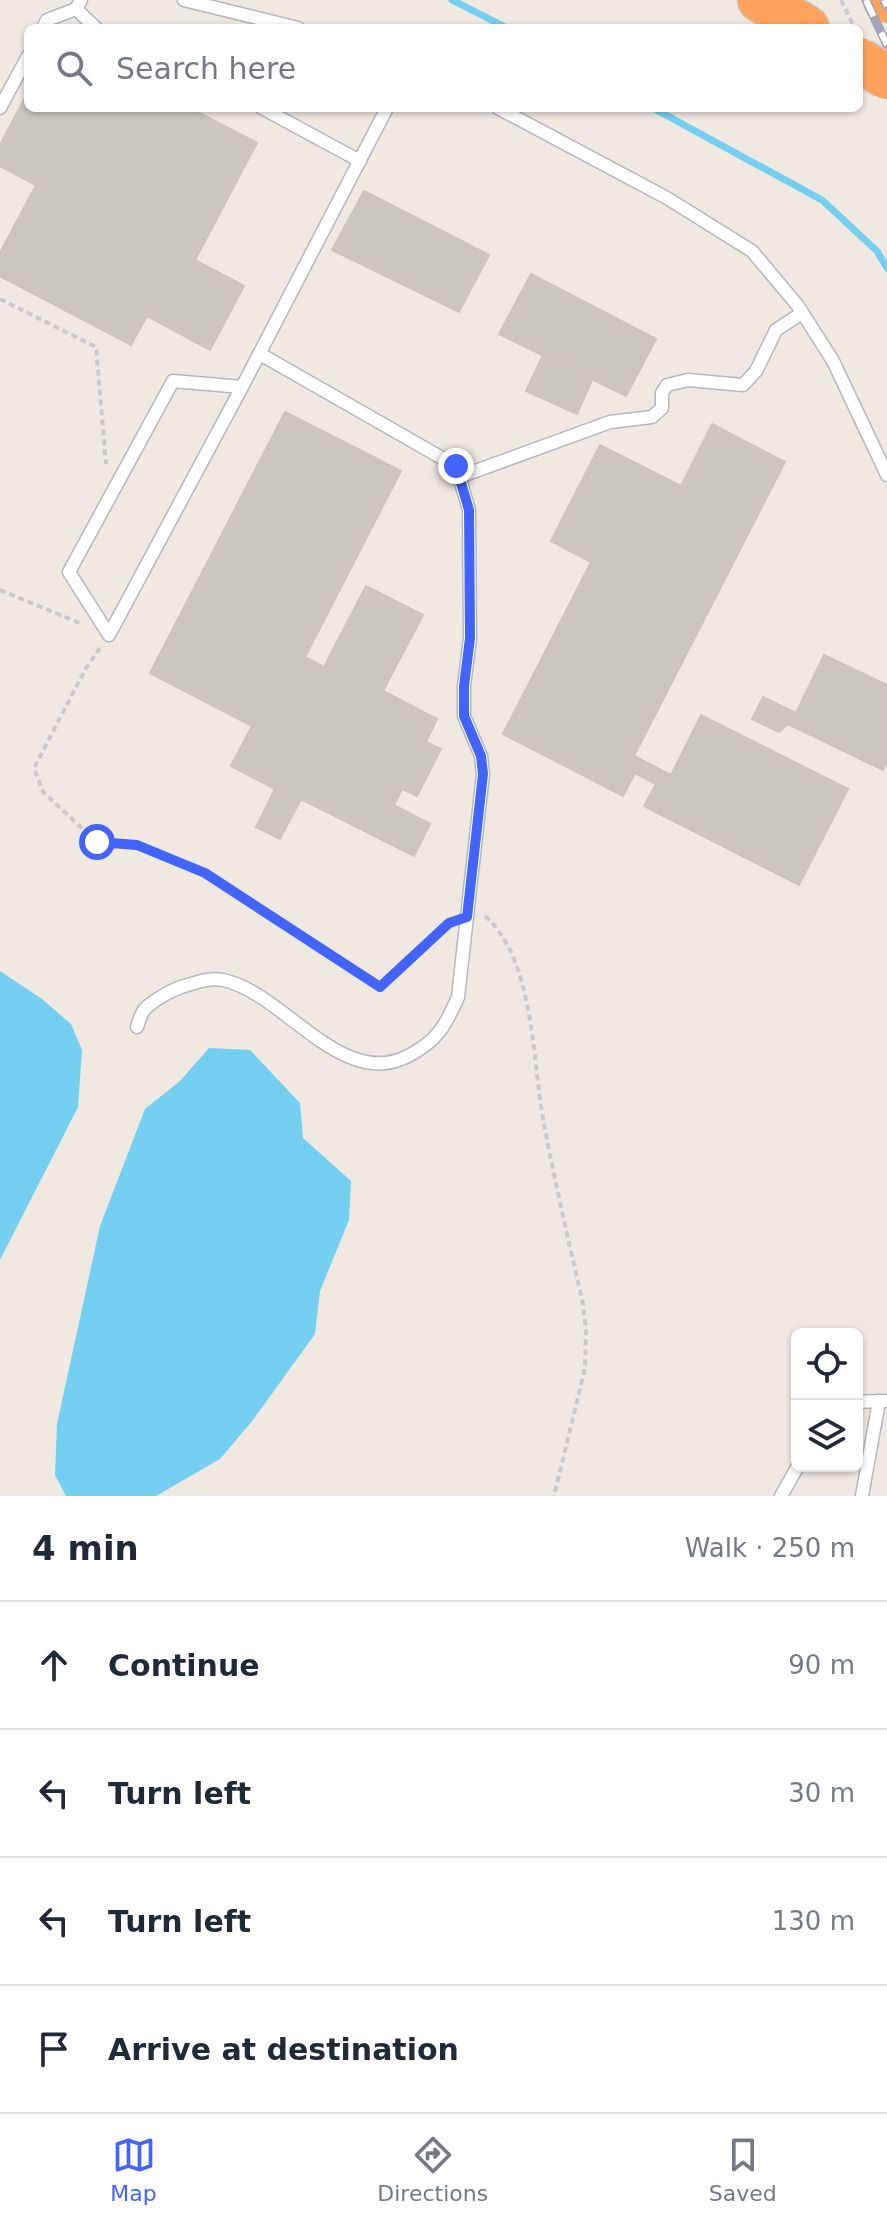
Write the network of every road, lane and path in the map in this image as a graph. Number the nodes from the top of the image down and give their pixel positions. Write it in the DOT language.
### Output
graph roads {
  1 [pos="184,0"];
  2 [pos="760,0"];
  3 [pos="841,0"];
  4 [pos="78,5"];
  5 [pos="45,24"];
  6 [pos="93,24"];
  7 [pos="282,24"];
  8 [pos="800,24"];
  9 [pos="852,24"];
  10 [pos="863,62"];
  11 [pos="24,63"];
  12 [pos="887,77"];
  13 [pos="0,108"];
  14 [pos="269,112"];
  15 [pos="385,112"];
  16 [pos="506,112"];
  17 [pos="360,161"];
  18 [pos="0,299"];
  19 [pos="802,313"];
  20 [pos="260,354"];
  21 [pos="242,387"];
  22 [pos="102,475"];
  23 [pos="887,475"];
  24 [pos="459,477"];
  25 [pos="0,590"];
  26 [pos="109,635"];
  27 [pos="467,917"];
  28 [pos="137,1027"];
  29 [pos="883,1401"];
  30 [pos="863,1402"];
  31 [pos="795,1472"];
  32 [pos="554,1496"];
  33 [pos="781,1496"];
  34 [pos="862,1496"];
  1 -- 7 [label="lane"];
  2 -- 8 [label="highway"];
  3 -- 9 [label="path"];
  4 -- 5 [label="lane"];
  4 -- 6 [label="lane"];
  10 -- 12 [label="highway, bridge"];
  11 -- 13 [label="lane"];
  14 -- 17 [label="lane"];
  15 -- 17 [label="lane"];
  16 -- 19 [label="lane"];
  17 -- 20 [label="lane"];
  18 -- 22 [label="path"];
  19 -- 23 [label="lane"];
  19 -- 24 [label="lane"];
  20 -- 21 [label="lane"];
  20 -- 24 [label="lane"];
  21 -- 26 [label="lane"];
  21 -- 26 [label="lane"];
  24 -- 27 [label="lane"];
  25 -- 26 [label="path"];
  26 -- 27 [label="path"];
  27 -- 28 [label="lane"];
  27 -- 32 [label="path"];
  29 -- 30 [label="lane"];
  29 -- 34 [label="lane"];
  31 -- 33 [label="lane"];
}
